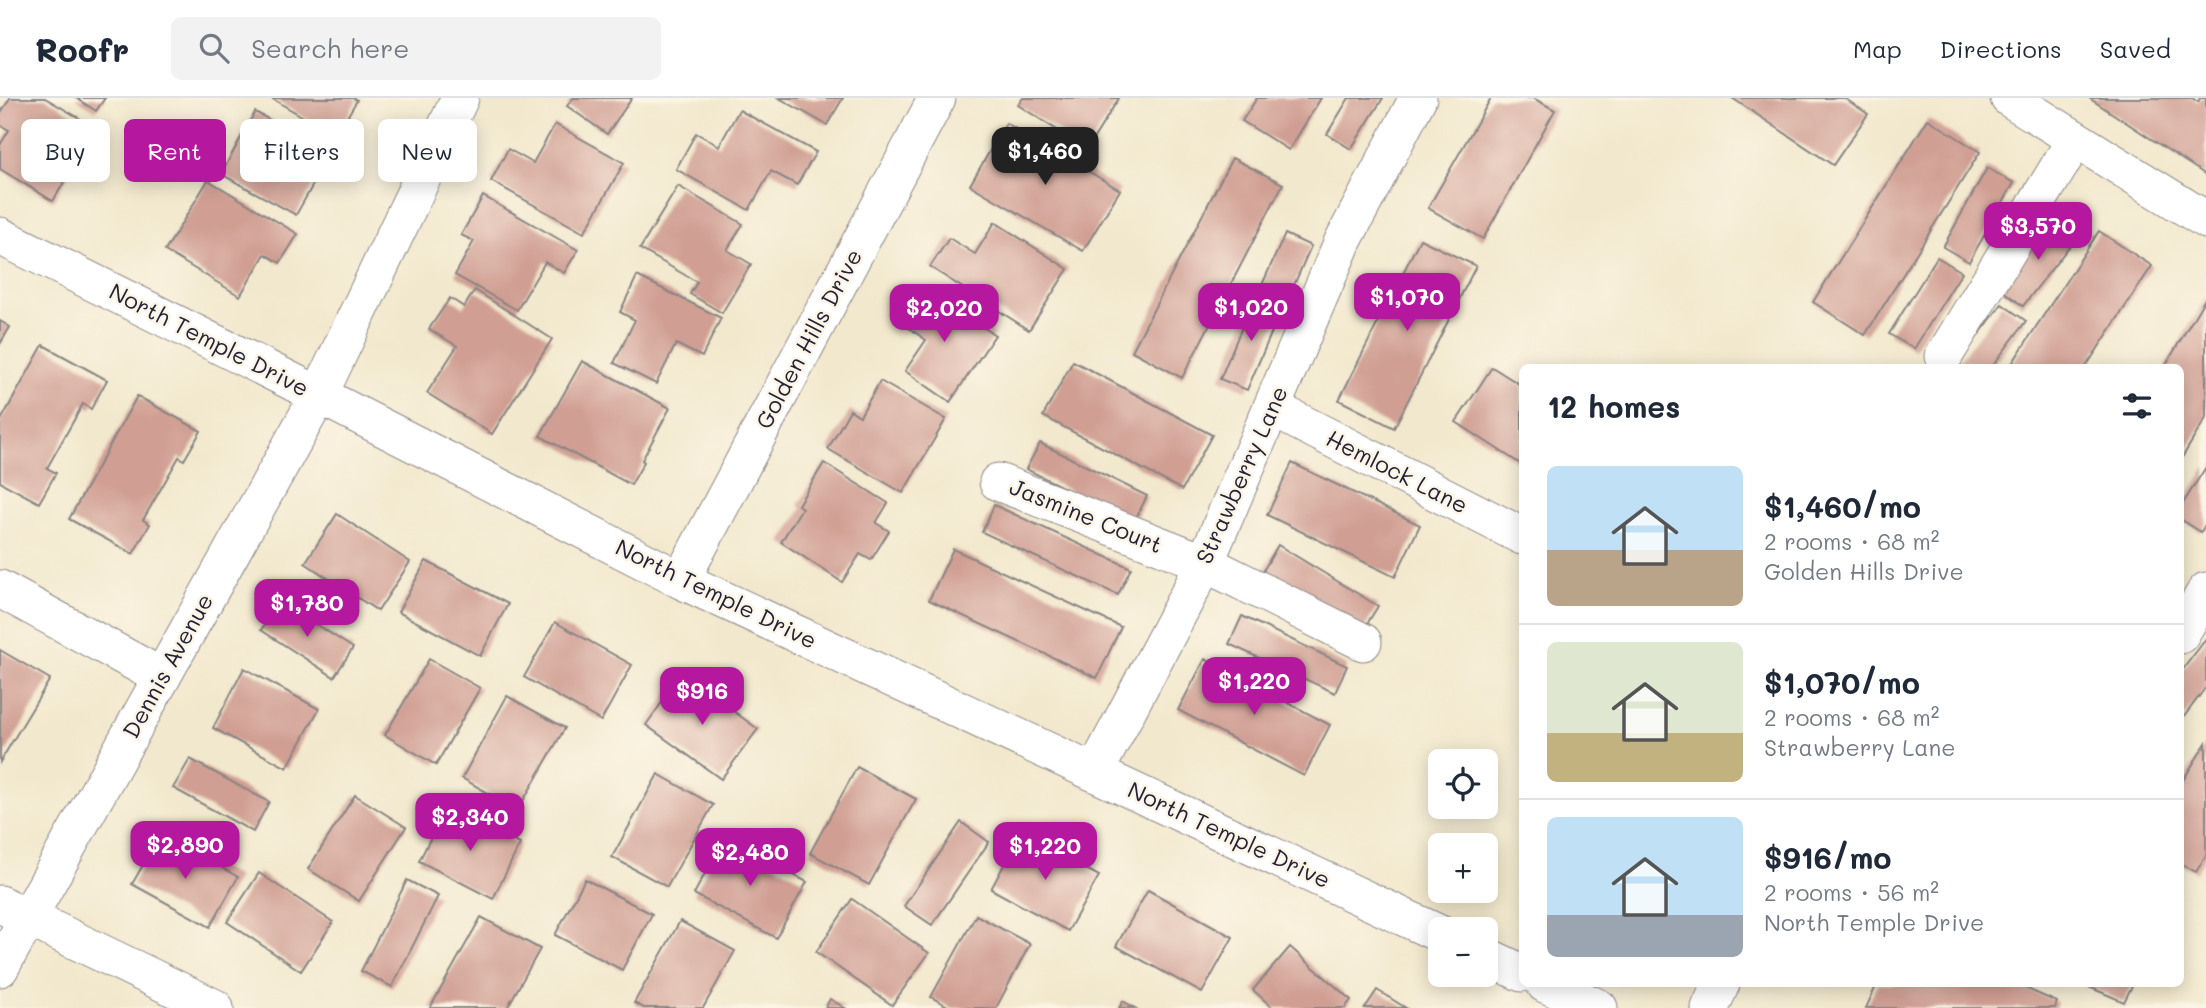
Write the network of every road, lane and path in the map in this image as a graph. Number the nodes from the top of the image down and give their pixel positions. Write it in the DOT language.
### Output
graph roads {
  1 [pos="460,98"];
  2 [pos="937,98"];
  3 [pos="1418,98"];
  4 [pos="2009,98"];
  5 [pos="2075,141"];
  6 [pos="2206,220"];
  7 [pos="0,236"];
  8 [pos="1944,356"];
  9 [pos="319,395"];
  10 [pos="1272,408"];
  11 [pos="998,482"];
  12 [pos="1519,534"];
  13 [pos="1205,563"];
  14 [pos="681,580"];
  15 [pos="0,589"];
  16 [pos="2206,591"];
  17 [pos="2184,628"];
  18 [pos="1363,642"];
  19 [pos="162,677"];
  20 [pos="1095,772"];
  21 [pos="14,912"];
  22 [pos="1428,928"];
  23 [pos="1498,962"];
  24 [pos="0,968"];
  25 [pos="1519,972"];
  26 [pos="1720,987"];
  27 [pos="1556,995"];
  28 [pos="215,1008"];
  29 [pos="1599,1008"];
  30 [pos="1710,1008"];
  1 -- 9 [label="street, Dennis Avenue"];
  2 -- 14 [label="street, Golden Hills Drive"];
  3 -- 10 [label="street, Strawberry Lane"];
  4 -- 5 [label="street"];
  5 -- 6 [label="street"];
  5 -- 8 [label="street"];
  7 -- 9 [label="street, North Temple Drive"];
  9 -- 14 [label="street, North Temple Drive"];
  9 -- 19 [label="street, Dennis Avenue"];
  10 -- 12 [label="street, Hemlock Lane"];
  10 -- 13 [label="street, Strawberry Lane"];
  11 -- 13 [label="street, Jasmine Court"];
  13 -- 18 [label="street, Jasmine Court"];
  13 -- 20 [label="street, Strawberry Lane"];
  14 -- 20 [label="street, North Temple Drive"];
  15 -- 19 [label="street"];
  16 -- 17 [label="street"];
  19 -- 21 [label="street, Dennis Avenue"];
  20 -- 22 [label="street, North Temple Drive"];
  21 -- 24 [label="street, Dennis Avenue"];
  21 -- 28 [label="street"];
  23 -- 25 [label="street"];
  26 -- 30 [label="street"];
  27 -- 29 [label="street"];
}
